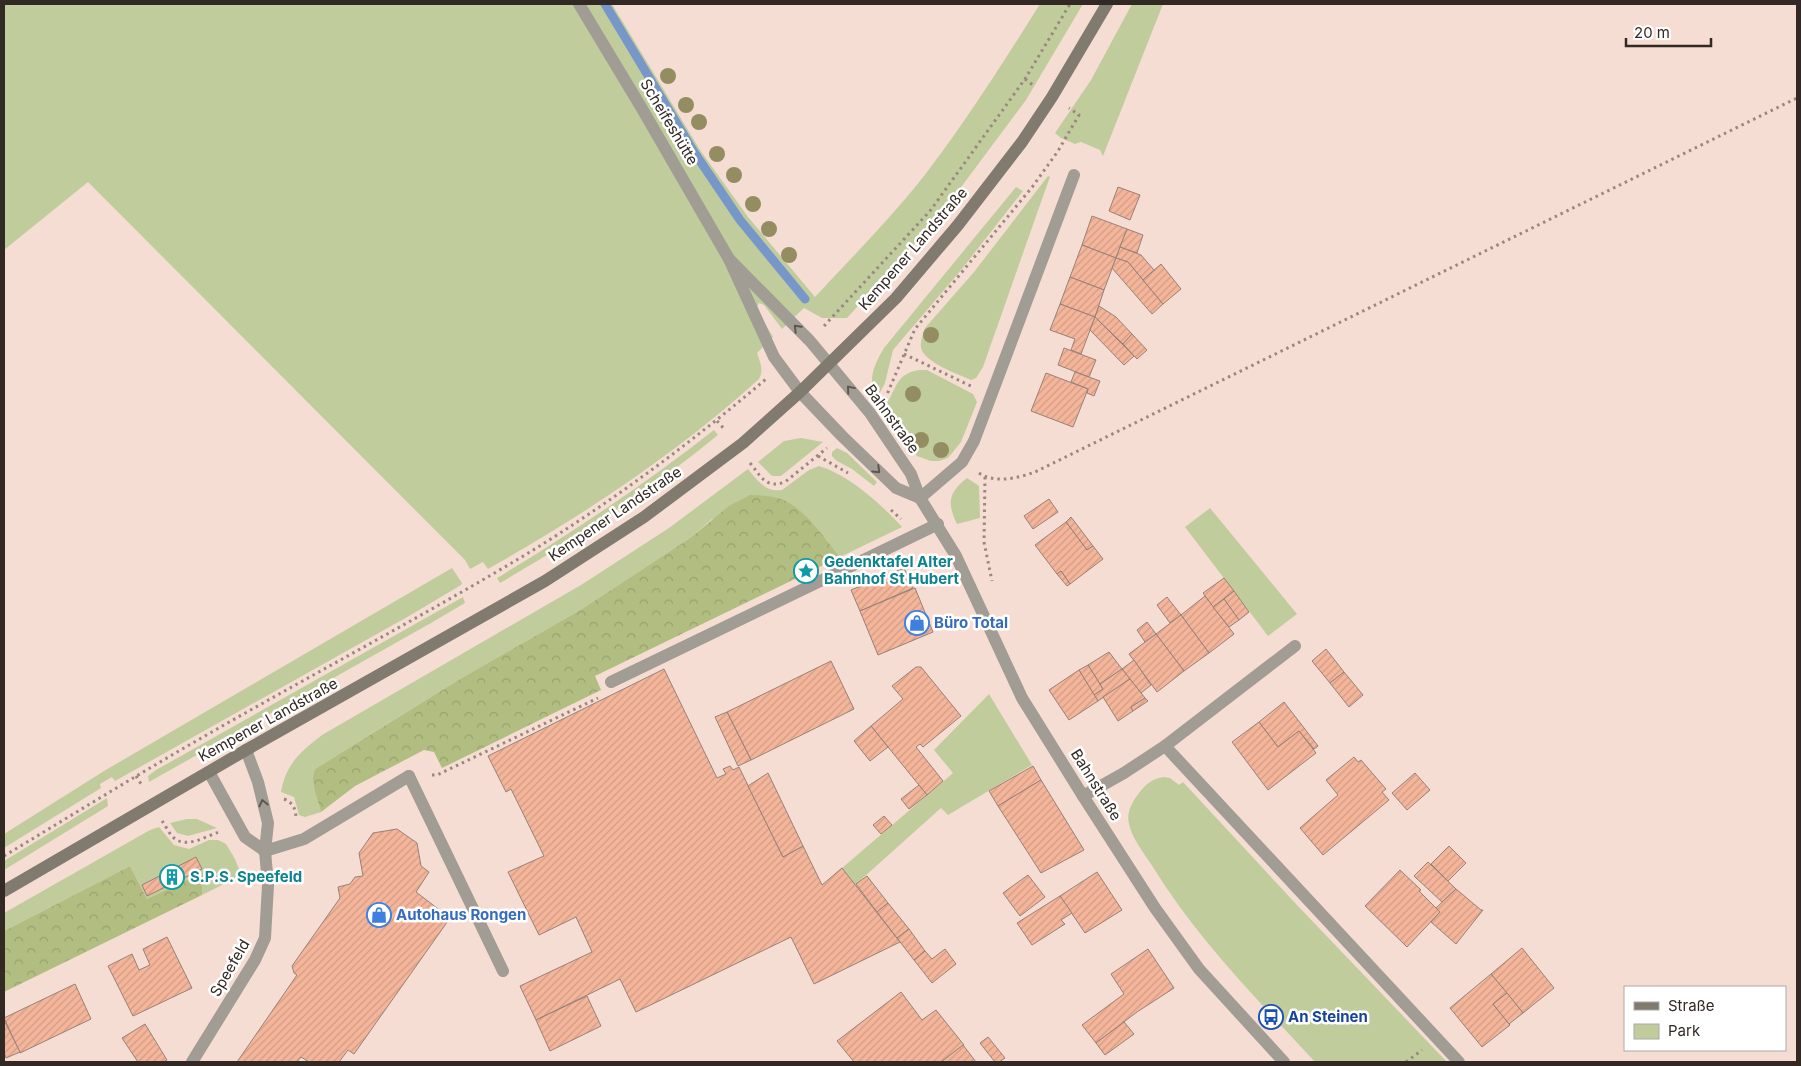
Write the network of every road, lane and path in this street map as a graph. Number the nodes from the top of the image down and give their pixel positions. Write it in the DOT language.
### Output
graph roads {
  1 [pos="579,4"];
  2 [pos="1070,4"];
  3 [pos="1107,4"];
  4 [pos="1025,79"];
  5 [pos="1052,97"];
  6 [pos="1797,98"];
  7 [pos="1074,175"];
  8 [pos="729,259"];
  9 [pos="810,341"];
  10 [pos="904,354"];
  11 [pos="830,364"];
  12 [pos="780,367"];
  13 [pos="800,392"];
  14 [pos="990,396"];
  15 [pos="883,401"];
  16 [pos="717,421"];
  17 [pos="738,447"];
  18 [pos="818,456"];
  19 [pos="920,498"];
  20 [pos="938,524"];
  21 [pos="993,586"];
  22 [pos="1295,646"];
  23 [pos="611,682"];
  24 [pos="1165,746"];
  25 [pos="246,750"];
  26 [pos="209,772"];
  27 [pos="410,776"];
  28 [pos="1083,796"];
  29 [pos="265,851"];
  30 [pos="4,856"];
  31 [pos="4,892"];
  32 [pos="503,971"];
  33 [pos="192,1062"];
  34 [pos="1284,1062"];
  35 [pos="1459,1062"];
  1 -- 8 [label="street, Scheifeshütte"];
  2 -- 4 [label="path"];
  3 -- 5 [label="street, Kempener Landstraße"];
  4 -- 5 [label="path"];
  4 -- 9 [label="path"];
  5 -- 10 [label="path"];
  5 -- 11 [label="street, Kempener Landstraße"];
  6 -- 21 [label="path"];
  7 -- 14 [label="street"];
  9 -- 8 [label="street, Scheifeshütte, one-way"];
  8 -- 12 [label="street, Scheifeshütte"];
  9 -- 11 [label="street, Scheifeshütte"];
  10 -- 14 [label="path"];
  10 -- 15 [label="path"];
  11 -- 13 [label="street, Kempener Landstraße"];
  19 -- 11 [label="street, Bahnstraße, one-way"];
  12 -- 13 [label="street, Scheifeshütte"];
  12 -- 16 [label="path"];
  13 -- 17 [label="street, Kempener Landstraße"];
  13 -- 19 [label="street, one-way"];
  14 -- 19 [label="street"];
  16 -- 17 [label="path"];
  16 -- 30 [label="path"];
  17 -- 18 [label="path"];
  17 -- 25 [label="street, Kempener Landstraße"];
  19 -- 20 [label="street, Bahnstraße"];
  20 -- 23 [label="street"];
  20 -- 28 [label="street, Bahnstraße"];
  22 -- 24 [label="street"];
  23 -- 27 [label="path"];
  24 -- 28 [label="street"];
  24 -- 35 [label="street"];
  25 -- 26 [label="street, Kempener Landstraße"];
  29 -- 25 [label="street, Speefeld, one-way"];
  26 -- 29 [label="street"];
  26 -- 31 [label="street, Kempener Landstraße"];
  27 -- 29 [label="street"];
  27 -- 32 [label="street"];
  28 -- 34 [label="street, Bahnstraße"];
  29 -- 33 [label="street, Speefeld"];
}
